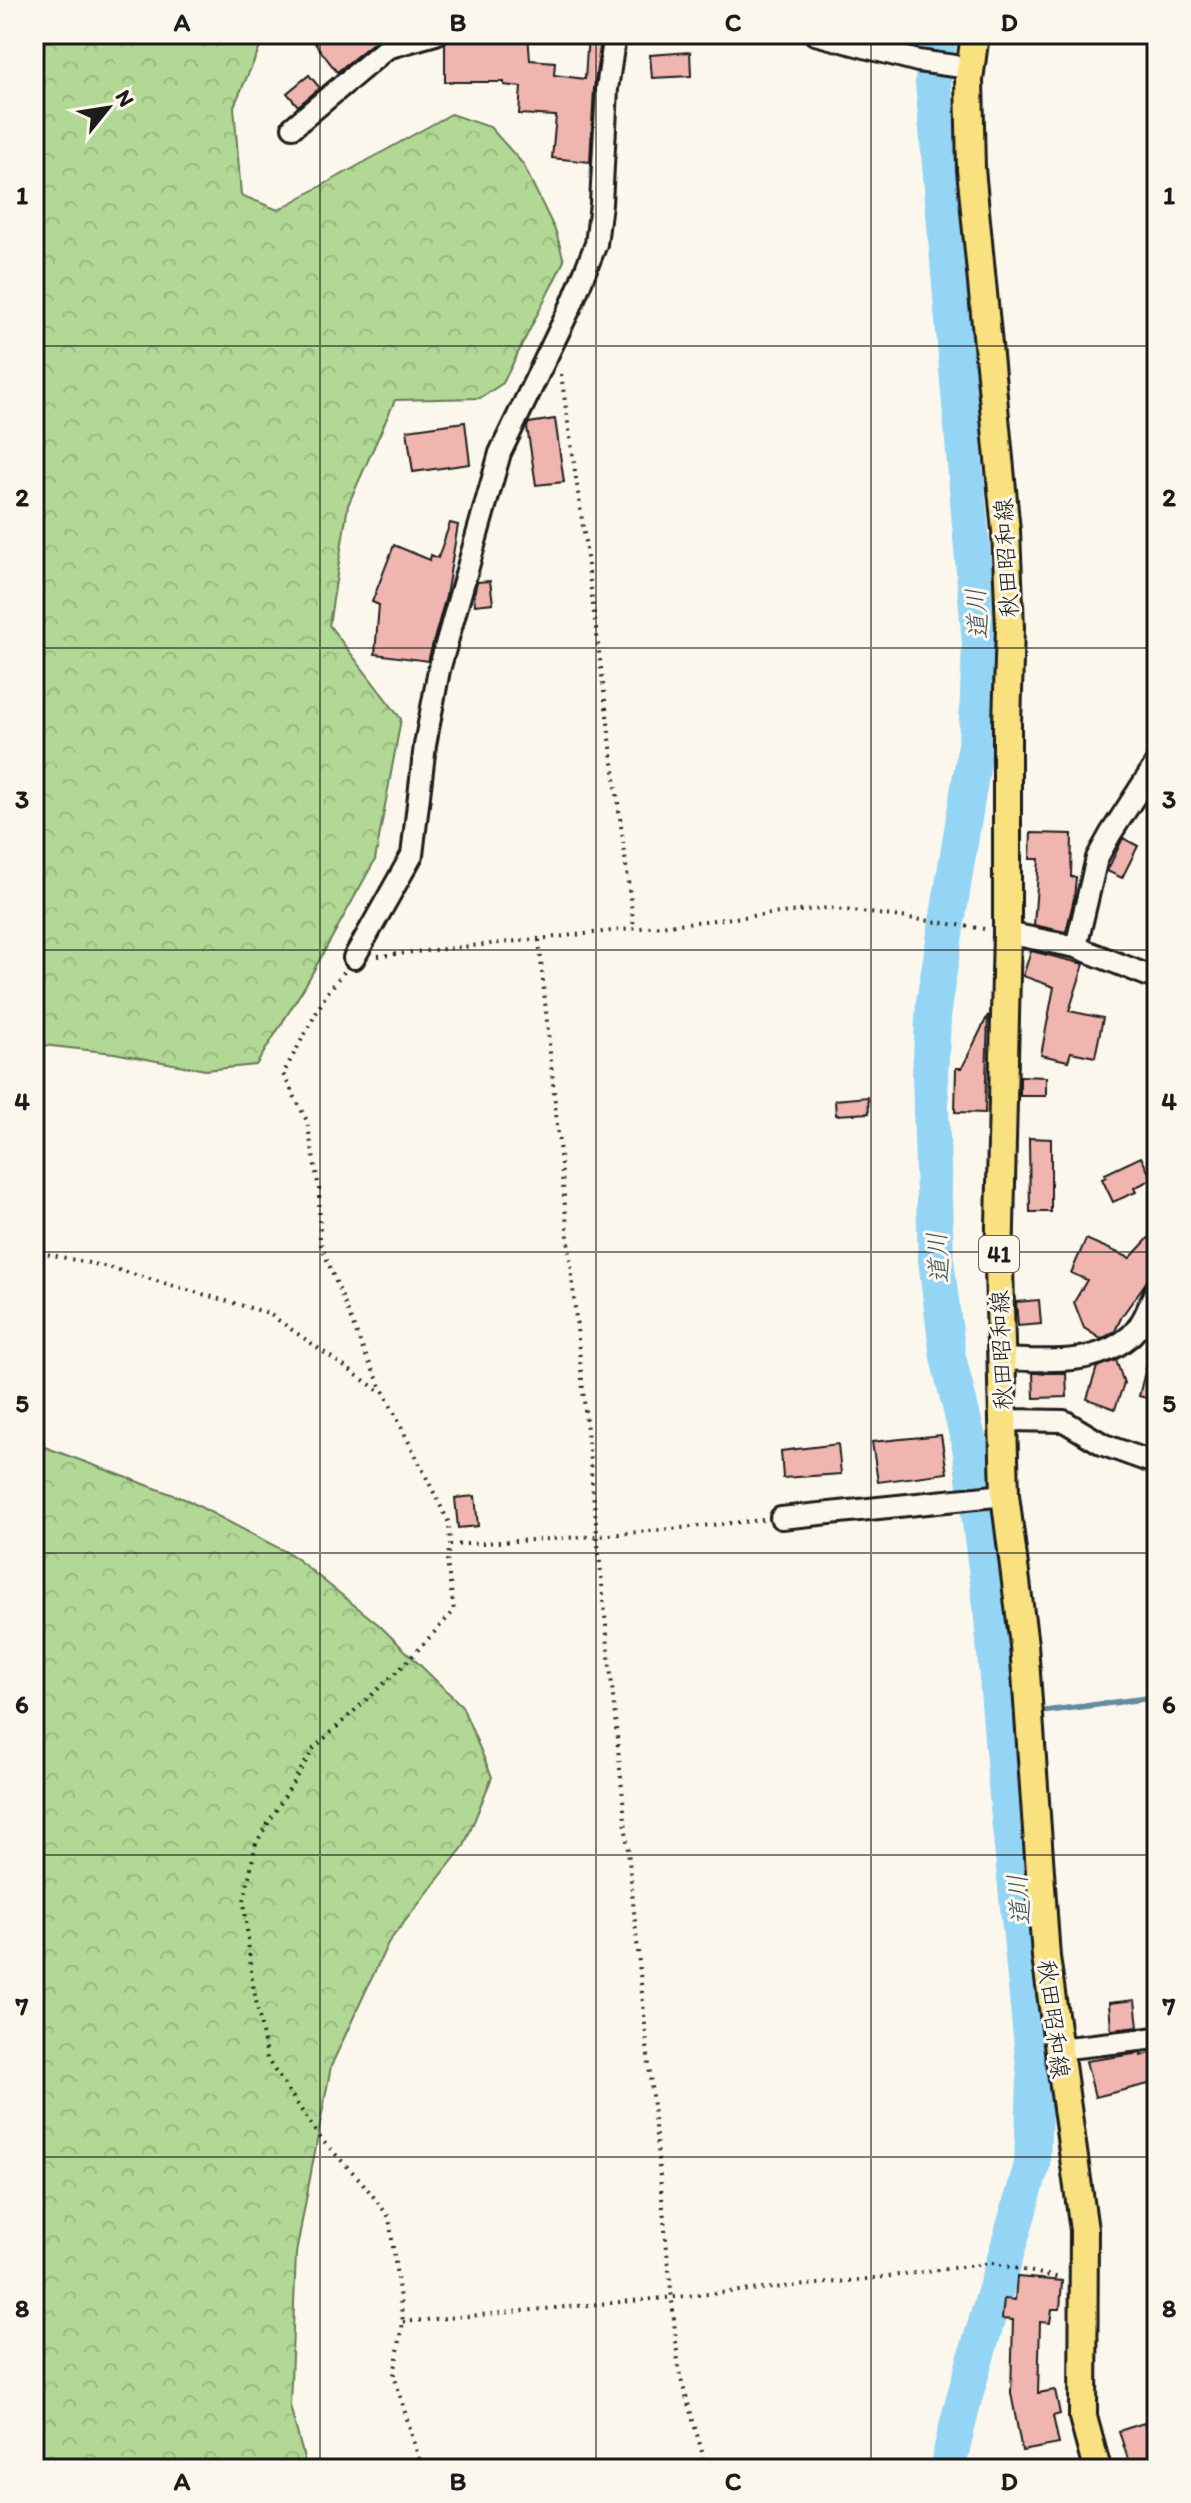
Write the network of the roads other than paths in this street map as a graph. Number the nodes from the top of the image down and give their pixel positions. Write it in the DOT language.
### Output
graph roads {
  1 [pos="436,34"];
  2 [pos="615,34"];
  3 [pos="815,34"];
  4 [pos="975,34"];
  5 [pos="959,67"];
  6 [pos="293,127"];
  7 [pos="1157,762"];
  8 [pos="1007,933"];
  9 [pos="1076,947"];
  10 [pos="354,958"];
  11 [pos="1157,979"];
  12 [pos="1157,1287"];
  13 [pos="1149,1322"];
  14 [pos="1001,1359"];
  15 [pos="1004,1420"];
  16 [pos="1157,1464"];
  17 [pos="1005,1495"];
  18 [pos="781,1518"];
  19 [pos="1157,2038"];
  20 [pos="1058,2049"];
  21 [pos="1097,2469"];
  1 -- 6 [label="street"];
  2 -- 10 [label="street"];
  3 -- 5 [label="street"];
  4 -- 5 [label="main road, 秋田昭和線 / 41"];
  5 -- 8 [label="main road, 秋田昭和線 / 41"];
  7 -- 9 [label="street"];
  8 -- 9 [label="street"];
  8 -- 14 [label="main road, 秋田昭和線 / 41"];
  9 -- 11 [label="street"];
  12 -- 13 [label="street"];
  13 -- 14 [label="street"];
  14 -- 15 [label="main road, 秋田昭和線 / 41"];
  15 -- 16 [label="street"];
  15 -- 17 [label="main road, 秋田昭和線 / 41"];
  17 -- 18 [label="street"];
  17 -- 20 [label="main road, 秋田昭和線 / 41"];
  19 -- 20 [label="street"];
  20 -- 21 [label="main road, 秋田昭和線 / 41"];
}
